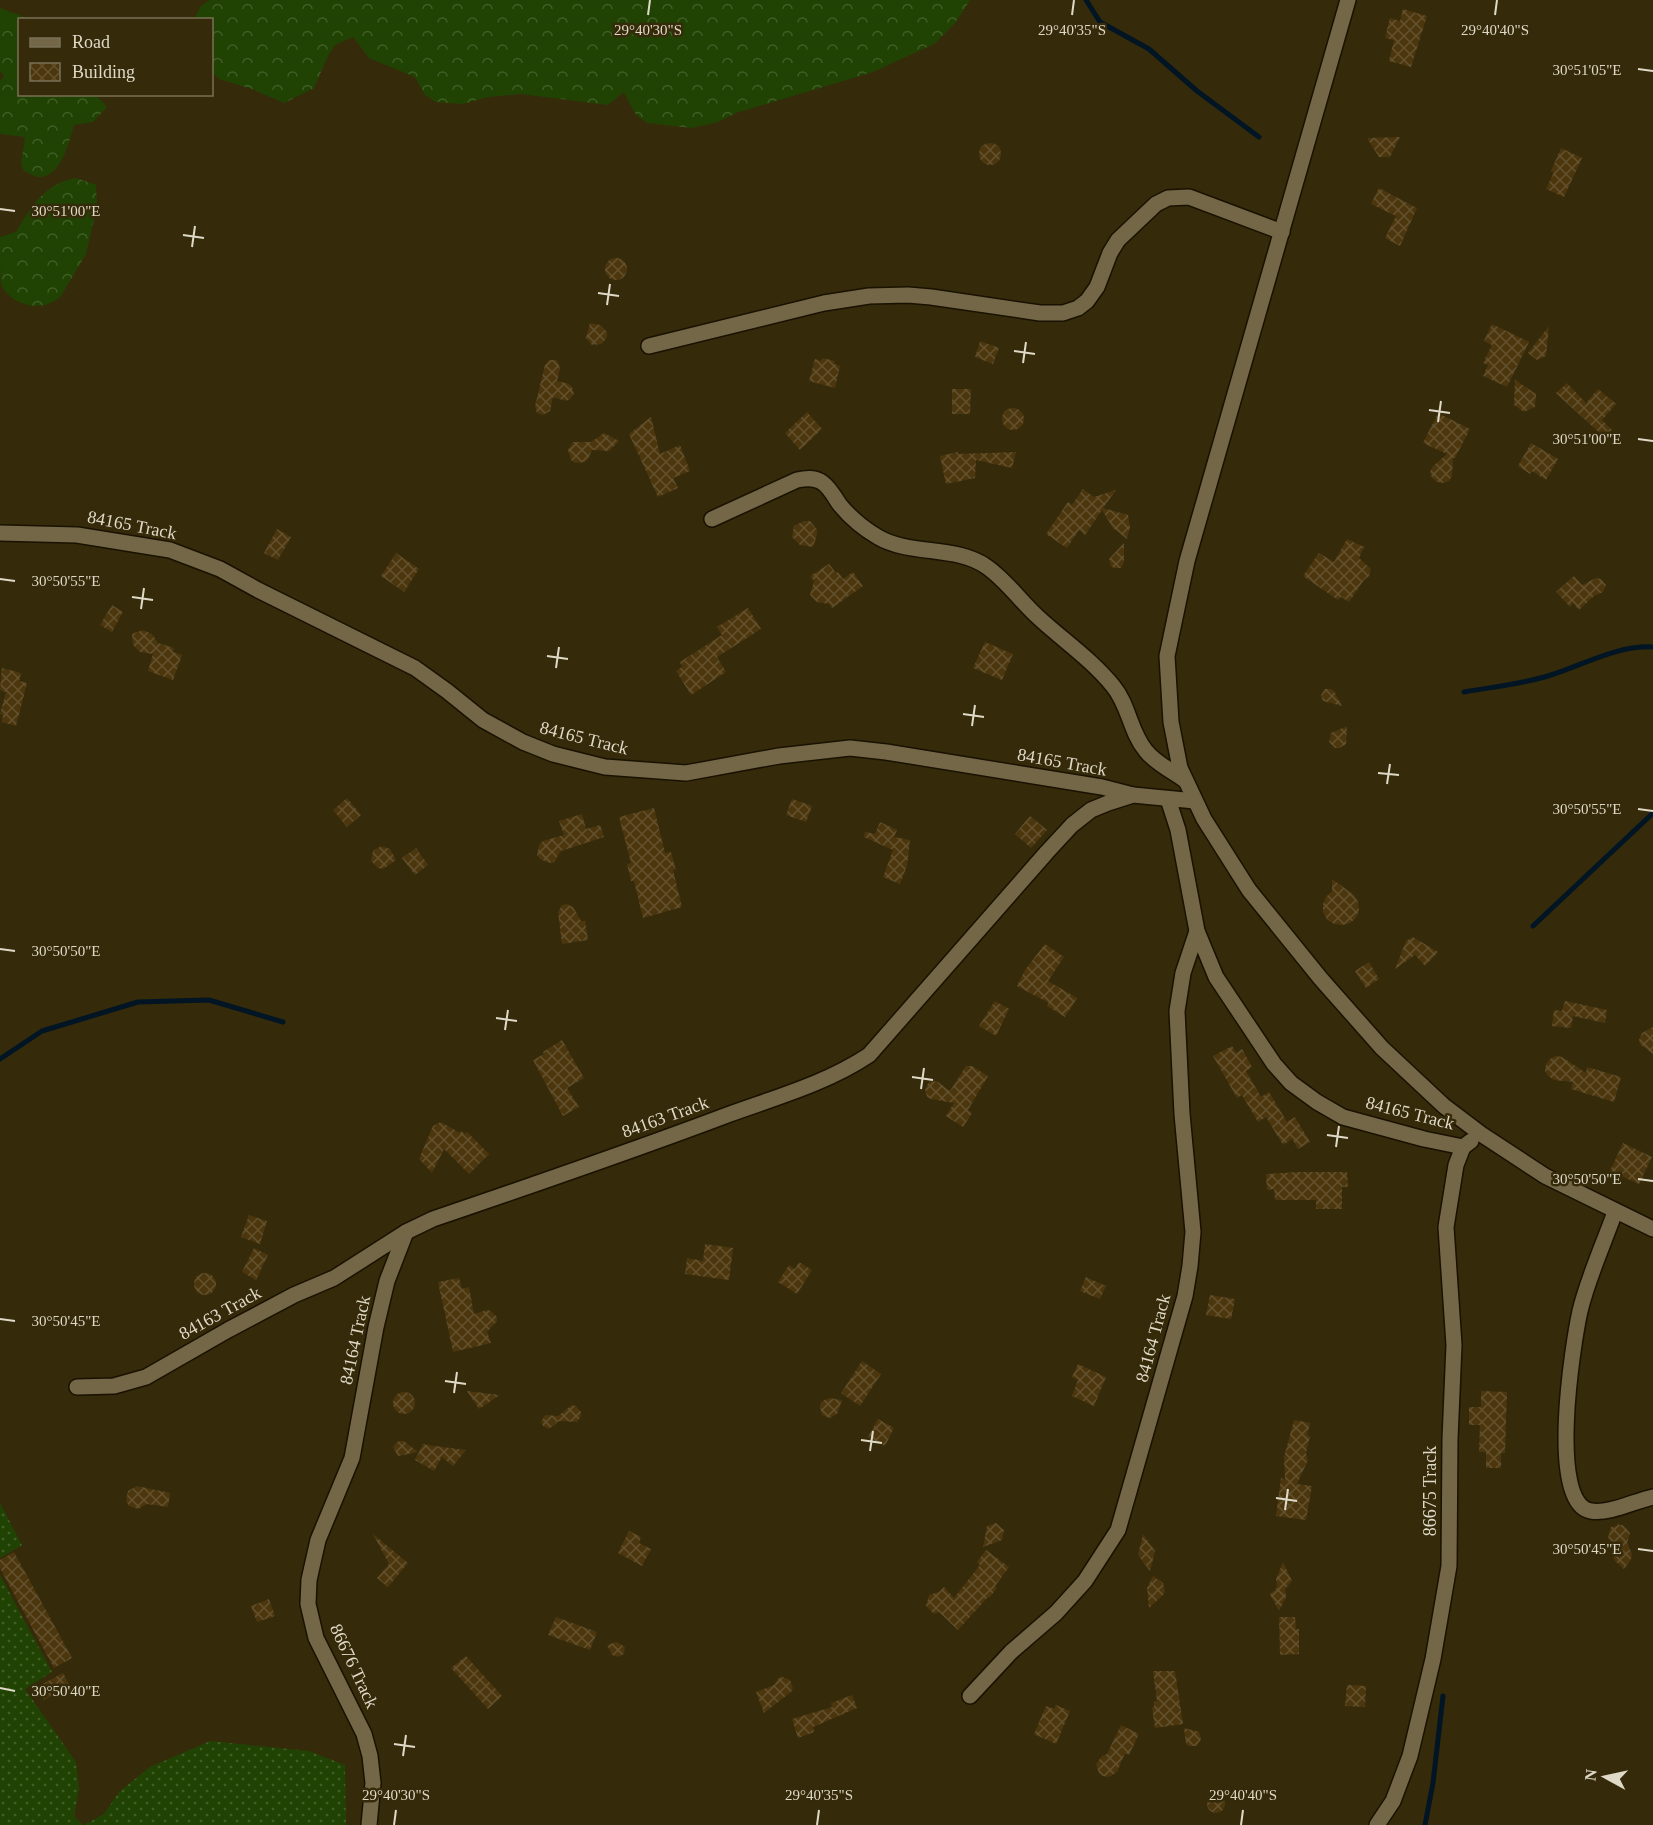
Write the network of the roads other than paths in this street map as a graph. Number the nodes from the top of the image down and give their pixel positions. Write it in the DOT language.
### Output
graph roads {
  1 [pos="1348,0"];
  2 [pos="1282,232"];
  3 [pos="650,345"];
  4 [pos="712,519"];
  5 [pos="0,533"];
  6 [pos="1186,781"];
  7 [pos="1133,795"];
  8 [pos="1168,799"];
  9 [pos="1195,801"];
  10 [pos="1197,931"];
  11 [pos="1481,1134"];
  12 [pos="1463,1147"];
  13 [pos="1616,1212"];
  14 [pos="1653,1230"];
  15 [pos="406,1232"];
  16 [pos="77,1387"];
  17 [pos="352,1458"];
  18 [pos="1653,1497"];
  19 [pos="970,1696"];
  20 [pos="369,1825"];
  21 [pos="1377,1825"];
  1 -- 2 [label="street"];
  2 -- 3 [label="street"];
  2 -- 6 [label="street"];
  4 -- 6 [label="street"];
  5 -- 7 [label="street, 84165 Track"];
  6 -- 9 [label="street"];
  7 -- 8 [label="street, 84163 Track"];
  7 -- 15 [label="street, 84163 Track"];
  8 -- 9 [label="street, 84163 Track"];
  8 -- 10 [label="street, 84165 Track"];
  9 -- 11 [label="street"];
  10 -- 12 [label="street, 84165 Track"];
  10 -- 19 [label="street, 84164 Track"];
  11 -- 12 [label="street, 84165 Track"];
  11 -- 13 [label="street"];
  12 -- 21 [label="street, 86675 Track"];
  13 -- 14 [label="street"];
  13 -- 18 [label="street"];
  15 -- 16 [label="street, 84163 Track"];
  15 -- 17 [label="street, 84164 Track"];
  17 -- 20 [label="street, 86676 Track"];
}
